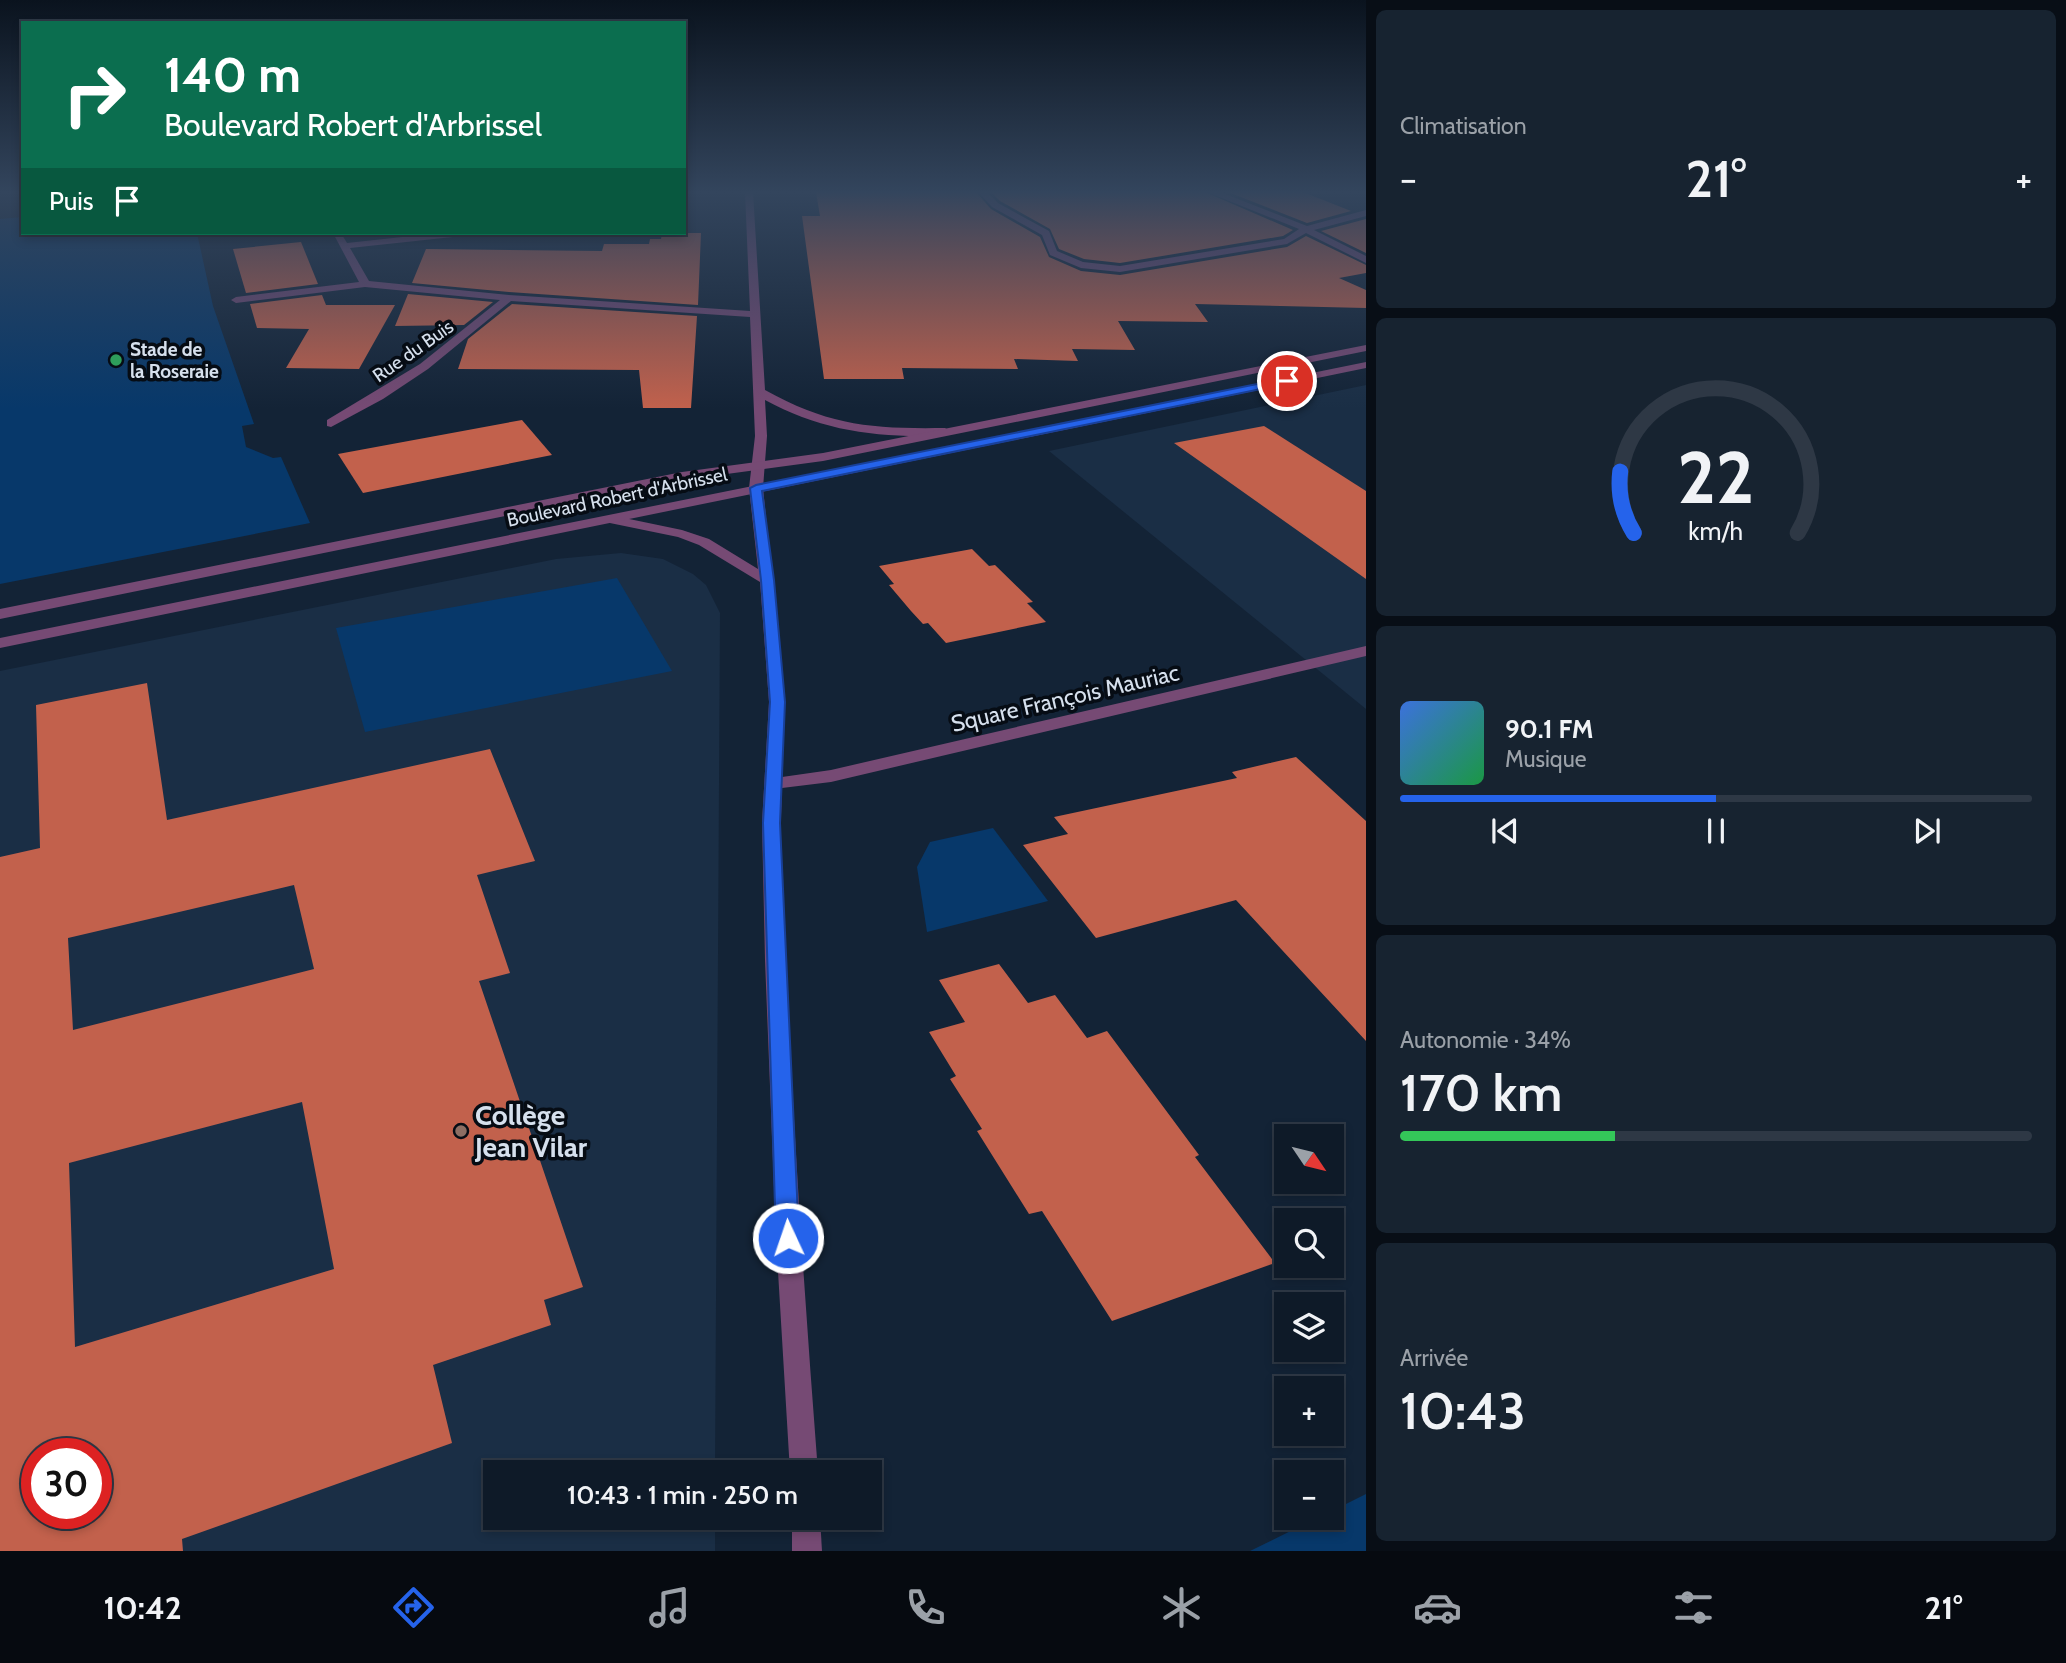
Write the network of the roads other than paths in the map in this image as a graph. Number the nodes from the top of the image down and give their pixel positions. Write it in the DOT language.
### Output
graph roads {
  1 [pos="354,264"];
  2 [pos="752,264"];
  3 [pos="1080,264"];
  4 [pos="1151,264"];
  5 [pos="365,284"];
  6 [pos="509,298"];
  7 [pos="236,300"];
  8 [pos="754,314"];
  9 [pos="1366,348"];
  10 [pos="1366,365"];
  11 [pos="758,391"];
  12 [pos="331,423"];
  13 [pos="945,432"];
  14 [pos="759,466"];
  15 [pos="756,488"];
  16 [pos="610,519"];
  17 [pos="767,580"];
  18 [pos="0,614"];
  19 [pos="0,643"];
  20 [pos="1366,651"];
  21 [pos="773,783"];
  22 [pos="803,1460"];
  23 [pos="806,1530"];
  24 [pos="807,1551"];
  1 -- 5 [label="street"];
  2 -- 8 [label="street"];
  3 -- 4 [label="street"];
  5 -- 6 [label="street, Rue du Buis"];
  5 -- 7 [label="street, Rue du Buis"];
  6 -- 8 [label="street, Rue du Buis"];
  6 -- 12 [label="street, Rue du Buis"];
  8 -- 11 [label="street"];
  9 -- 13 [label="street, Boulevard Robert d'Arbrissel"];
  10 -- 15 [label="street, Boulevard Robert d'Arbrissel"];
  11 -- 13 [label="street"];
  11 -- 14 [label="street"];
  13 -- 14 [label="street, Boulevard Robert d'Arbrissel"];
  14 -- 15 [label="street"];
  14 -- 18 [label="street, Boulevard Robert d'Arbrissel"];
  15 -- 16 [label="street, Boulevard Robert d'Arbrissel"];
  15 -- 17 [label="street"];
  16 -- 17 [label="street"];
  16 -- 19 [label="street, Boulevard Robert d'Arbrissel"];
  17 -- 21 [label="street"];
  20 -- 21 [label="street, Square François Mauriac"];
  21 -- 22 [label="street"];
  23 -- 24 [label="street"];
}
